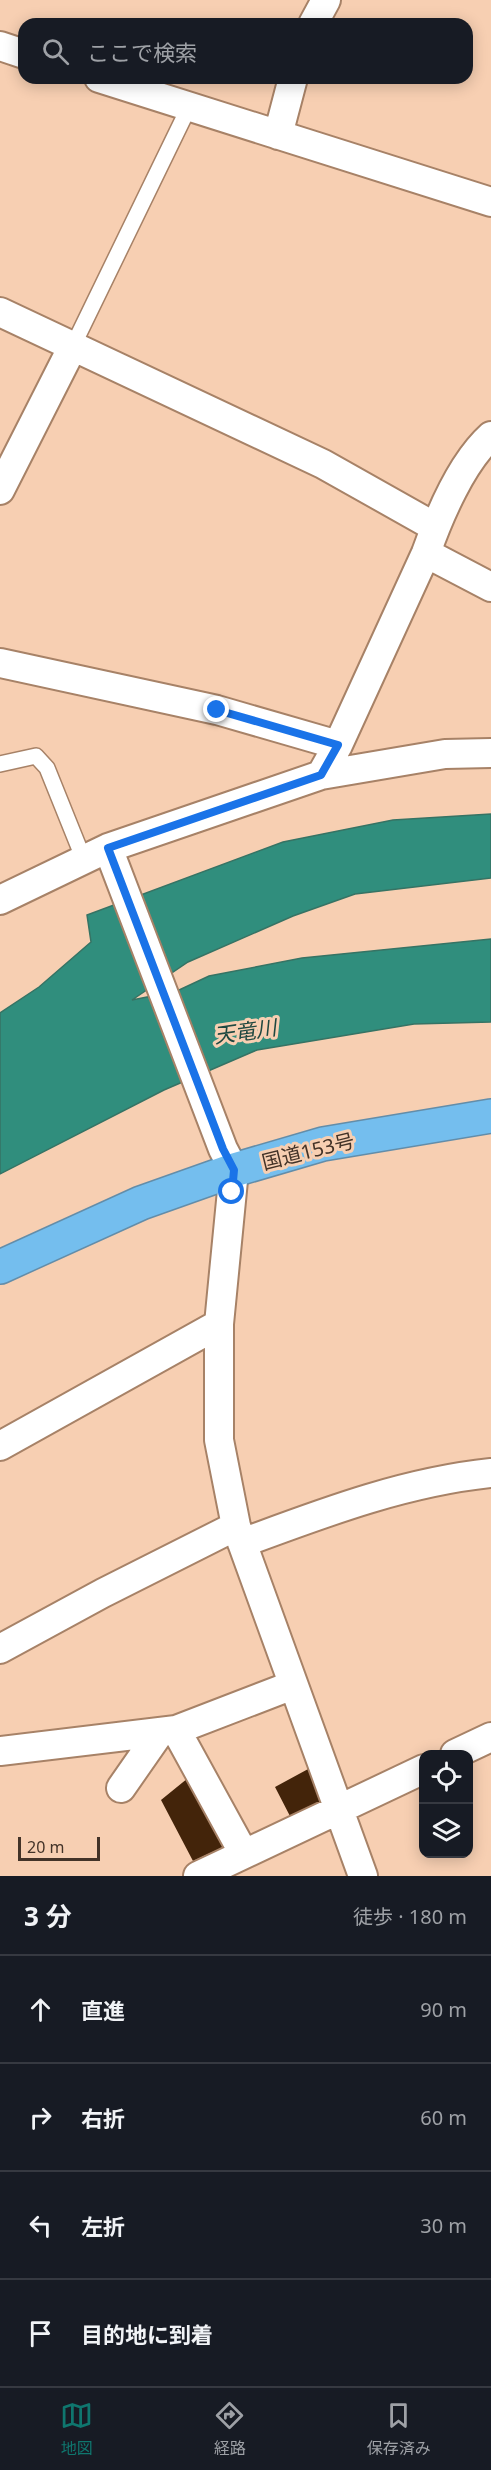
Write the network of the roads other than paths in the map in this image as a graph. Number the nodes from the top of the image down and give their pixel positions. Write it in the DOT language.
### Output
graph roads {
  1 [pos="326,0"];
  2 [pos="316,18"];
  3 [pos="0,46"];
  4 [pos="18,52"];
  5 [pos="118,84"];
  6 [pos="291,84"];
  7 [pos="189,107"];
  8 [pos="278,135"];
  9 [pos="491,202"];
  10 [pos="0,312"];
  11 [pos="72,348"];
  12 [pos="491,436"];
  13 [pos="0,490"];
  14 [pos="435,527"];
  15 [pos="426,553"];
  16 [pos="491,587"];
  17 [pos="0,663"];
  18 [pos="338,745"];
  19 [pos="491,753"];
  20 [pos="0,764"];
  21 [pos="321,775"];
  22 [pos="102,857"];
  23 [pos="0,900"];
  24 [pos="491,1116"];
  25 [pos="228,1159"];
  26 [pos="0,1267"];
  27 [pos="219,1324"];
  28 [pos="0,1446"];
  29 [pos="491,1473"];
  30 [pos="239,1534"];
  31 [pos="0,1649"];
  32 [pos="293,1685"];
  33 [pos="168,1731"];
  34 [pos="491,1737"];
  35 [pos="465,1750"];
  36 [pos="0,1751"];
  37 [pos="419,1771"];
  38 [pos="121,1788"];
  39 [pos="339,1809"];
  40 [pos="244,1854"];
  41 [pos="198,1876"];
  42 [pos="363,1876"];
  1 -- 2 [label="street"];
  3 -- 4 [label="street"];
  5 -- 7 [label="street"];
  6 -- 8 [label="street"];
  7 -- 8 [label="street"];
  7 -- 11 [label="lane"];
  8 -- 9 [label="street"];
  10 -- 11 [label="street"];
  11 -- 13 [label="street"];
  11 -- 14 [label="street"];
  12 -- 14 [label="street"];
  14 -- 15 [label="street"];
  15 -- 16 [label="street"];
  15 -- 18 [label="street"];
  17 -- 18 [label="street"];
  18 -- 21 [label="street"];
  19 -- 21 [label="street"];
  20 -- 22 [label="lane"];
  21 -- 22 [label="street"];
  22 -- 23 [label="street"];
  22 -- 25 [label="street"];
  24 -- 25 [label="highway, 国道153号"];
  25 -- 26 [label="highway, 国道153号"];
  25 -- 27 [label="street"];
  27 -- 28 [label="street"];
  27 -- 30 [label="street"];
  29 -- 30 [label="street"];
  30 -- 31 [label="street"];
  30 -- 32 [label="street"];
  32 -- 33 [label="street"];
  32 -- 39 [label="street"];
  33 -- 36 [label="street"];
  33 -- 38 [label="street"];
  33 -- 40 [label="street"];
  34 -- 35 [label="street"];
  37 -- 39 [label="street"];
  39 -- 40 [label="street"];
  39 -- 42 [label="street"];
  40 -- 41 [label="street"];
}
